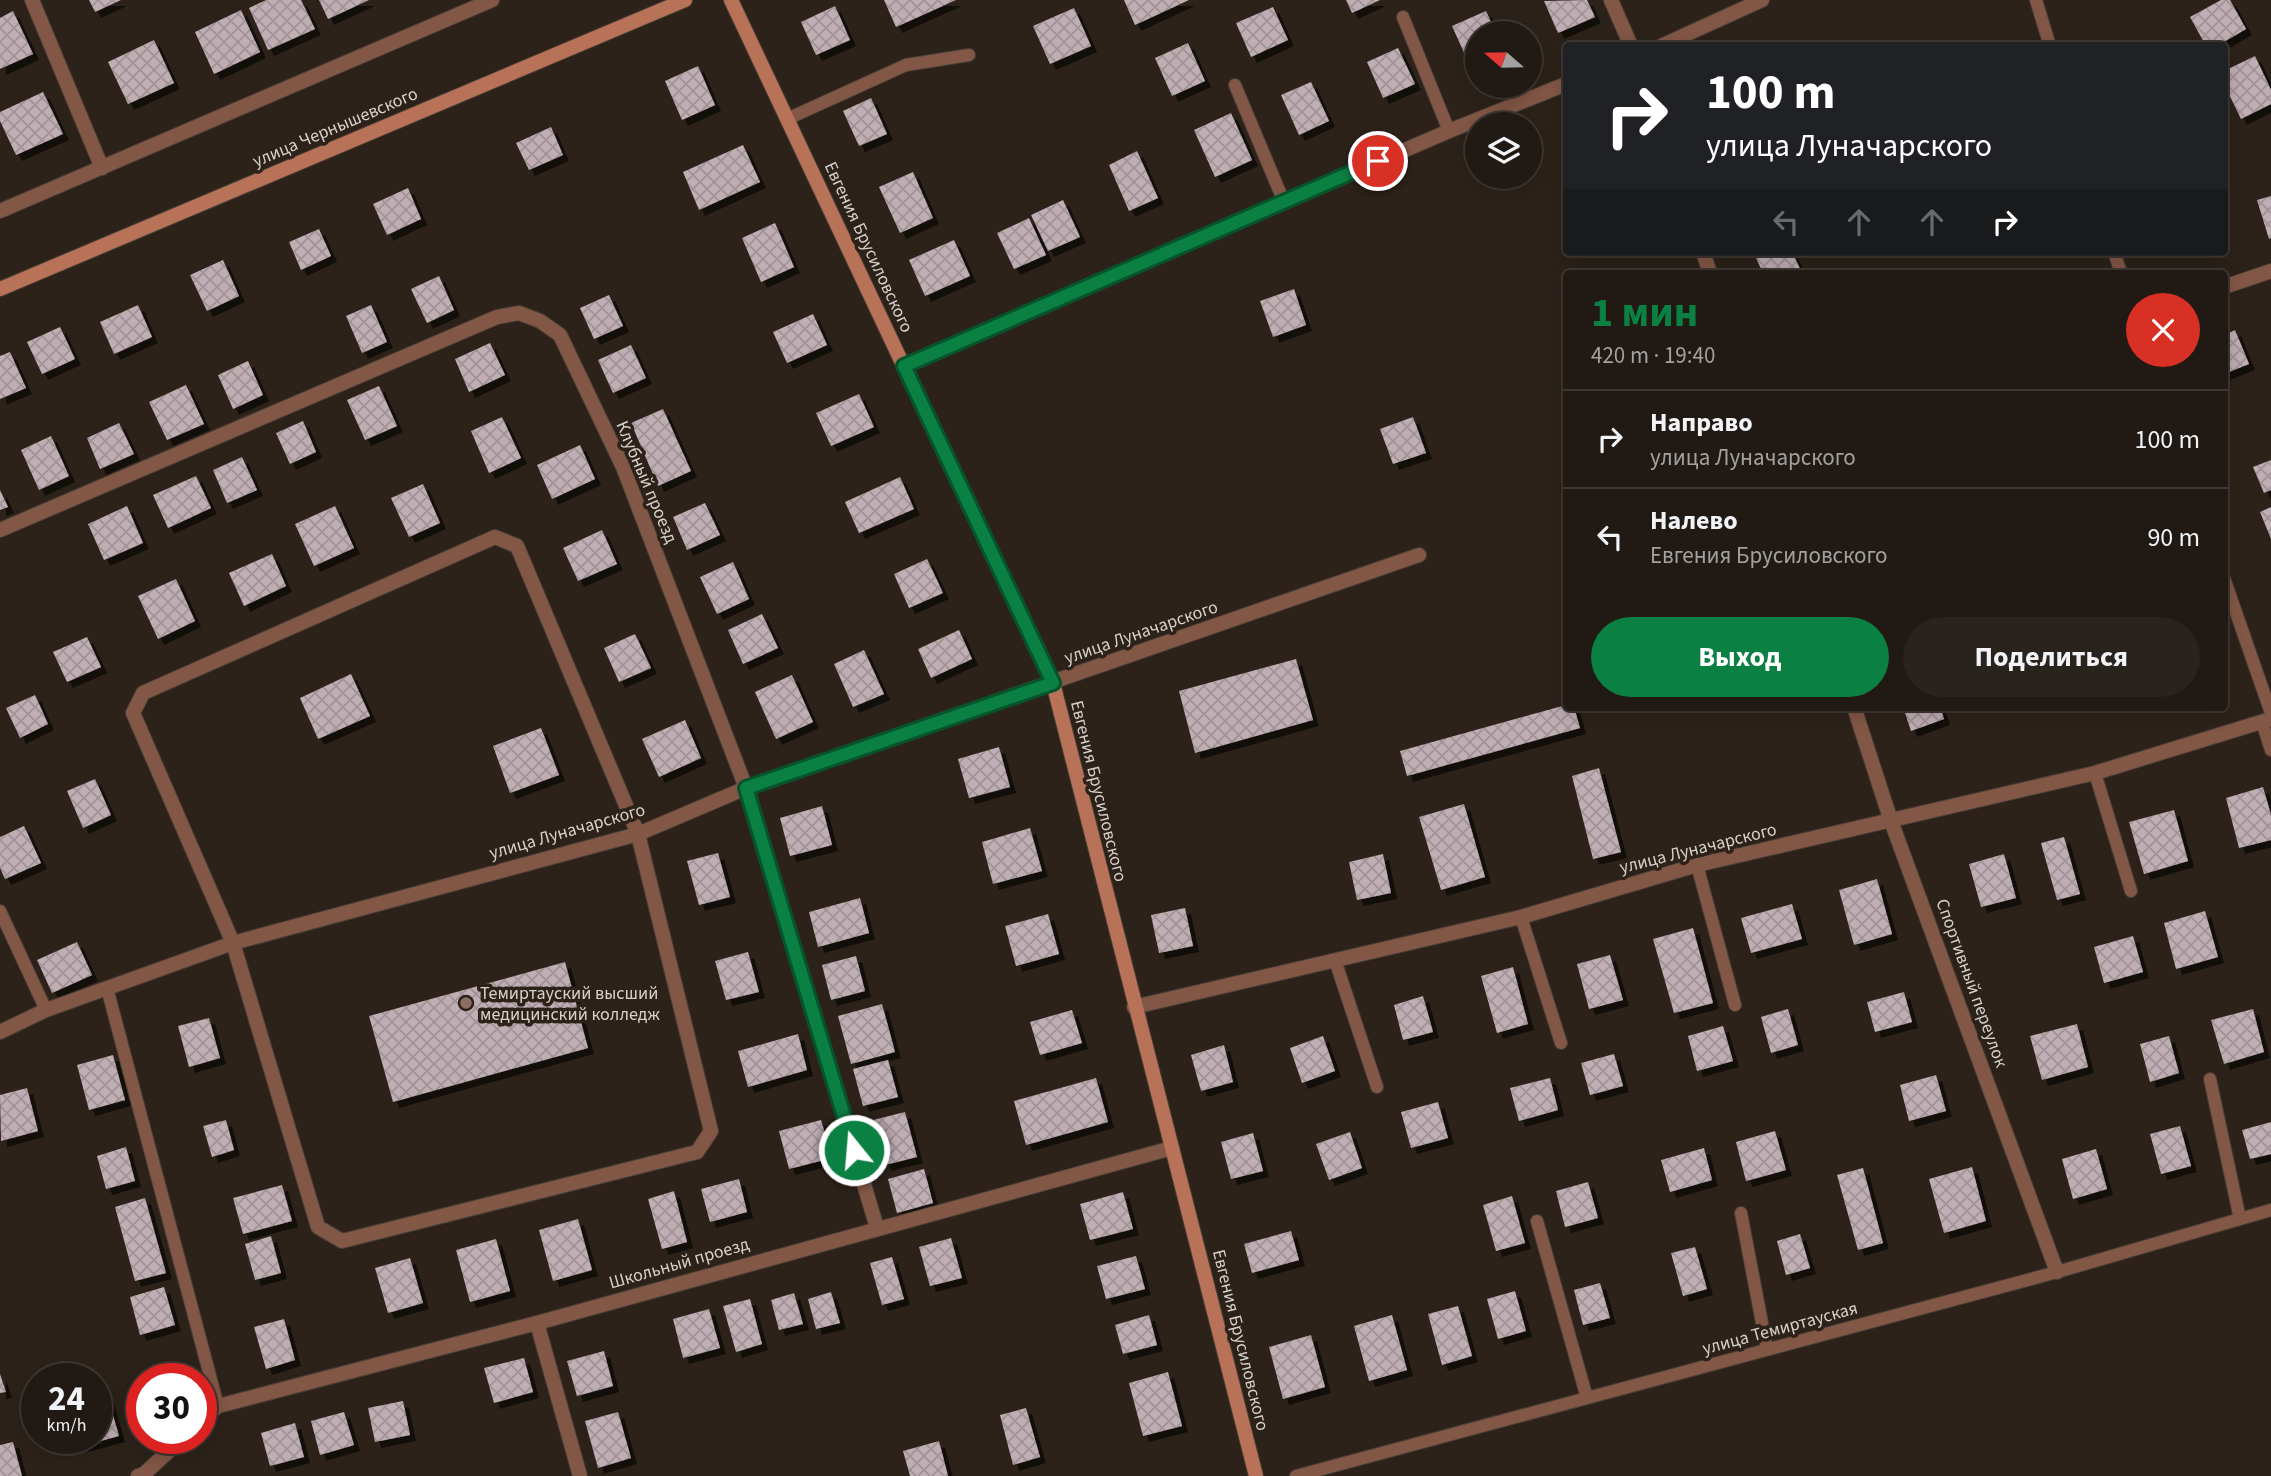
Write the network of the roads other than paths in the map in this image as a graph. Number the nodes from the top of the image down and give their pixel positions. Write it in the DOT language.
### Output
graph roads {
  1 [pos="32,0"];
  2 [pos="492,0"];
  3 [pos="685,0"];
  4 [pos="731,0"];
  5 [pos="1611,0"];
  6 [pos="1762,0"];
  7 [pos="2036,0"];
  8 [pos="1403,17"];
  9 [pos="1629,42"];
  10 [pos="1670,42"];
  11 [pos="2049,42"];
  12 [pos="969,55"];
  13 [pos="1235,85"];
  14 [pos="1563,85"];
  15 [pos="787,119"];
  16 [pos="1449,131"];
  17 [pos="102,168"];
  18 [pos="1284,202"];
  19 [pos="0,211"];
  20 [pos="2271,271"];
  21 [pos="2228,287"];
  22 [pos="0,289"];
  23 [pos="904,366"];
  24 [pos="0,530"];
  25 [pos="1419,555"];
  26 [pos="2228,591"];
  27 [pos="1053,683"];
  28 [pos="1855,711"];
  29 [pos="2268,718"];
  30 [pos="2271,750"];
  31 [pos="2095,773"];
  32 [pos="746,788"];
  33 [pos="1891,821"];
  34 [pos="638,834"];
  35 [pos="1696,865"];
  36 [pos="2131,891"];
  37 [pos="0,911"];
  38 [pos="1521,917"];
  39 [pos="233,943"];
  40 [pos="1335,960"];
  41 [pos="107,988"];
  42 [pos="1735,1005"];
  43 [pos="1134,1007"];
  44 [pos="46,1010"];
  45 [pos="0,1032"];
  46 [pos="1561,1044"];
  47 [pos="2210,1079"];
  48 [pos="1377,1087"];
  49 [pos="1172,1148"];
  50 [pos="2271,1210"];
  51 [pos="1741,1213"];
  52 [pos="2241,1219"];
  53 [pos="1537,1221"];
  54 [pos="877,1228"];
  55 [pos="2057,1272"];
  56 [pos="537,1323"];
  57 [pos="1768,1349"];
  58 [pos="1587,1398"];
  59 [pos="218,1406"];
  60 [pos="166,1454"];
  61 [pos="138,1476"];
  62 [pos="580,1476"];
  63 [pos="1256,1476"];
  64 [pos="1296,1476"];
  1 -- 17 [label="street"];
  2 -- 17 [label="street"];
  3 -- 22 [label="street, улица Чернышевского"];
  4 -- 15 [label="street, Евгения Брусиловского"];
  5 -- 9 [label="street"];
  6 -- 10 [label="street"];
  7 -- 11 [label="lane"];
  8 -- 16 [label="lane"];
  12 -- 15 [label="lane"];
  13 -- 18 [label="lane"];
  14 -- 16 [label="street"];
  15 -- 23 [label="street, Евгения Брусиловского"];
  16 -- 18 [label="street"];
  17 -- 19 [label="street"];
  18 -- 23 [label="street"];
  20 -- 21 [label="street"];
  23 -- 27 [label="street, Евгения Брусиловского"];
  24 -- 32 [label="street, Клубный проезд"];
  25 -- 27 [label="street, улица Луначарского"];
  26 -- 29 [label="lane"];
  27 -- 32 [label="street, улица Луначарского"];
  27 -- 43 [label="street, Евгения Брусиловского"];
  28 -- 33 [label="street, Спортивный переулок"];
  29 -- 30 [label="lane"];
  29 -- 31 [label="street, улица Луначарского"];
  31 -- 33 [label="street, улица Луначарского"];
  31 -- 36 [label="lane"];
  32 -- 34 [label="street, улица Луначарского"];
  32 -- 54 [label="street, Клубный проезд"];
  33 -- 35 [label="street, улица Луначарского"];
  33 -- 55 [label="street, Спортивный переулок"];
  34 -- 39 [label="street, улица Луначарского"];
  34 -- 39 [label="street"];
  34 -- 39 [label="street"];
  35 -- 38 [label="street, улица Луначарского"];
  35 -- 42 [label="lane"];
  37 -- 44 [label="lane"];
  38 -- 40 [label="street, улица Луначарского"];
  38 -- 46 [label="lane"];
  39 -- 41 [label="street, улица Луначарского"];
  40 -- 43 [label="street, улица Луначарского"];
  40 -- 48 [label="lane"];
  41 -- 44 [label="street, улица Луначарского"];
  41 -- 59 [label="lane"];
  43 -- 49 [label="street, Евгения Брусиловского"];
  44 -- 45 [label="street, улица Луначарского"];
  47 -- 52 [label="lane"];
  49 -- 54 [label="street, Школьный проезд"];
  49 -- 63 [label="street, Евгения Брусиловского"];
  50 -- 52 [label="lane, улица Темиртауская"];
  51 -- 57 [label="lane"];
  52 -- 55 [label="lane, улица Темиртауская"];
  53 -- 58 [label="lane"];
  54 -- 56 [label="street, Школьный проезд"];
  55 -- 57 [label="lane, улица Темиртауская"];
  56 -- 59 [label="street, Школьный проезд"];
  56 -- 62 [label="street"];
  57 -- 58 [label="lane, улица Темиртауская"];
  58 -- 64 [label="lane, улица Темиртауская"];
  60 -- 61 [label="street"];
}
